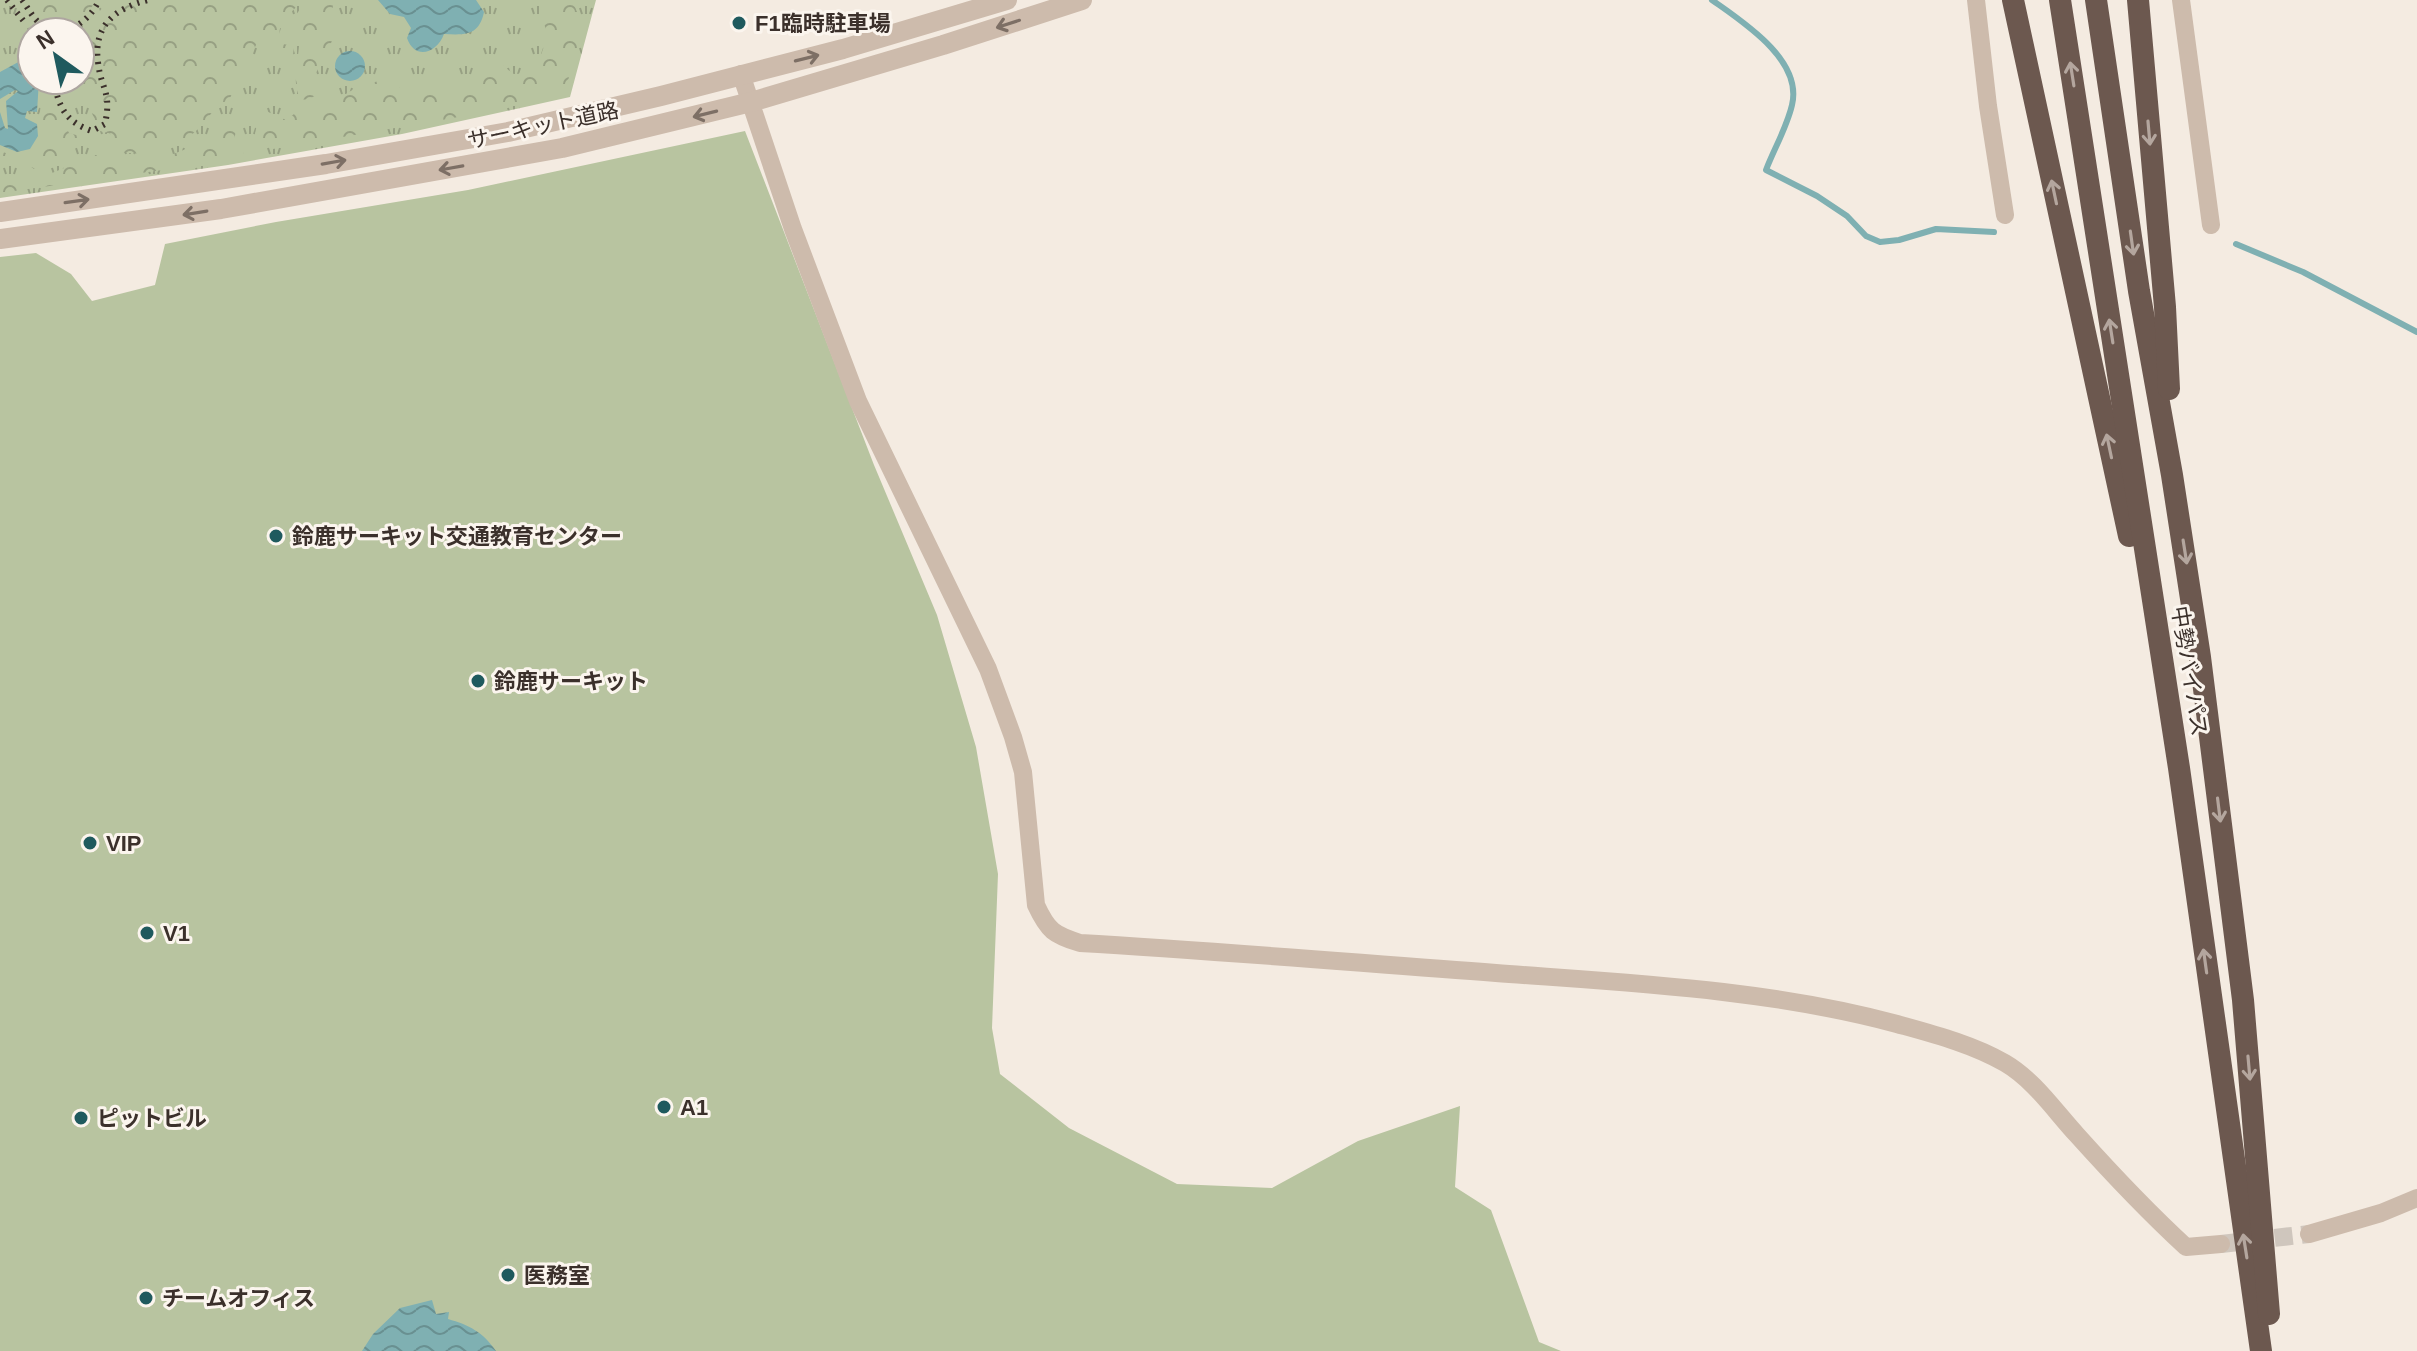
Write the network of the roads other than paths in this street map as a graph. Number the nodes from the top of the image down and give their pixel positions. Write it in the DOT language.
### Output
graph roads {
  1 [pos="1007,0"];
  2 [pos="1082,0"];
  3 [pos="1976,0"];
  4 [pos="2013,0"];
  5 [pos="2060,0"];
  6 [pos="2096,0"];
  7 [pos="2138,0"];
  8 [pos="2181,0"];
  9 [pos="741,74"];
  10 [pos="751,102"];
  11 [pos="0,212"];
  12 [pos="2005,215"];
  13 [pos="2211,225"];
  14 [pos="0,239"];
  15 [pos="2172,475"];
  16 [pos="2179,768"];
  17 [pos="2417,1198"];
  18 [pos="2309,1234"];
  19 [pos="2221,1244"];
  20 [pos="2261,1351"];
  21 [pos="2272,1351"];
  9 -- 1 [label="street, サーキット道路, one-way"];
  2 -- 10 [label="street, サーキット道路, one-way"];
  3 -- 12 [label="street"];
  16 -- 4 [label="highway, one-way"];
  16 -- 5 [label="highway, 中勢バイパス, one-way"];
  6 -- 15 [label="highway, 中勢バイパス, one-way"];
  7 -- 15 [label="highway, one-way"];
  8 -- 13 [label="street"];
  9 -- 10 [label="street"];
  11 -- 9 [label="street, サーキット道路, one-way"];
  10 -- 14 [label="street, サーキット道路, one-way"];
  10 -- 19 [label="street"];
  15 -- 21 [label="highway, 中勢バイパス, one-way"];
  20 -- 16 [label="highway, 中勢バイパス, one-way"];
  17 -- 18 [label="street"];
}
